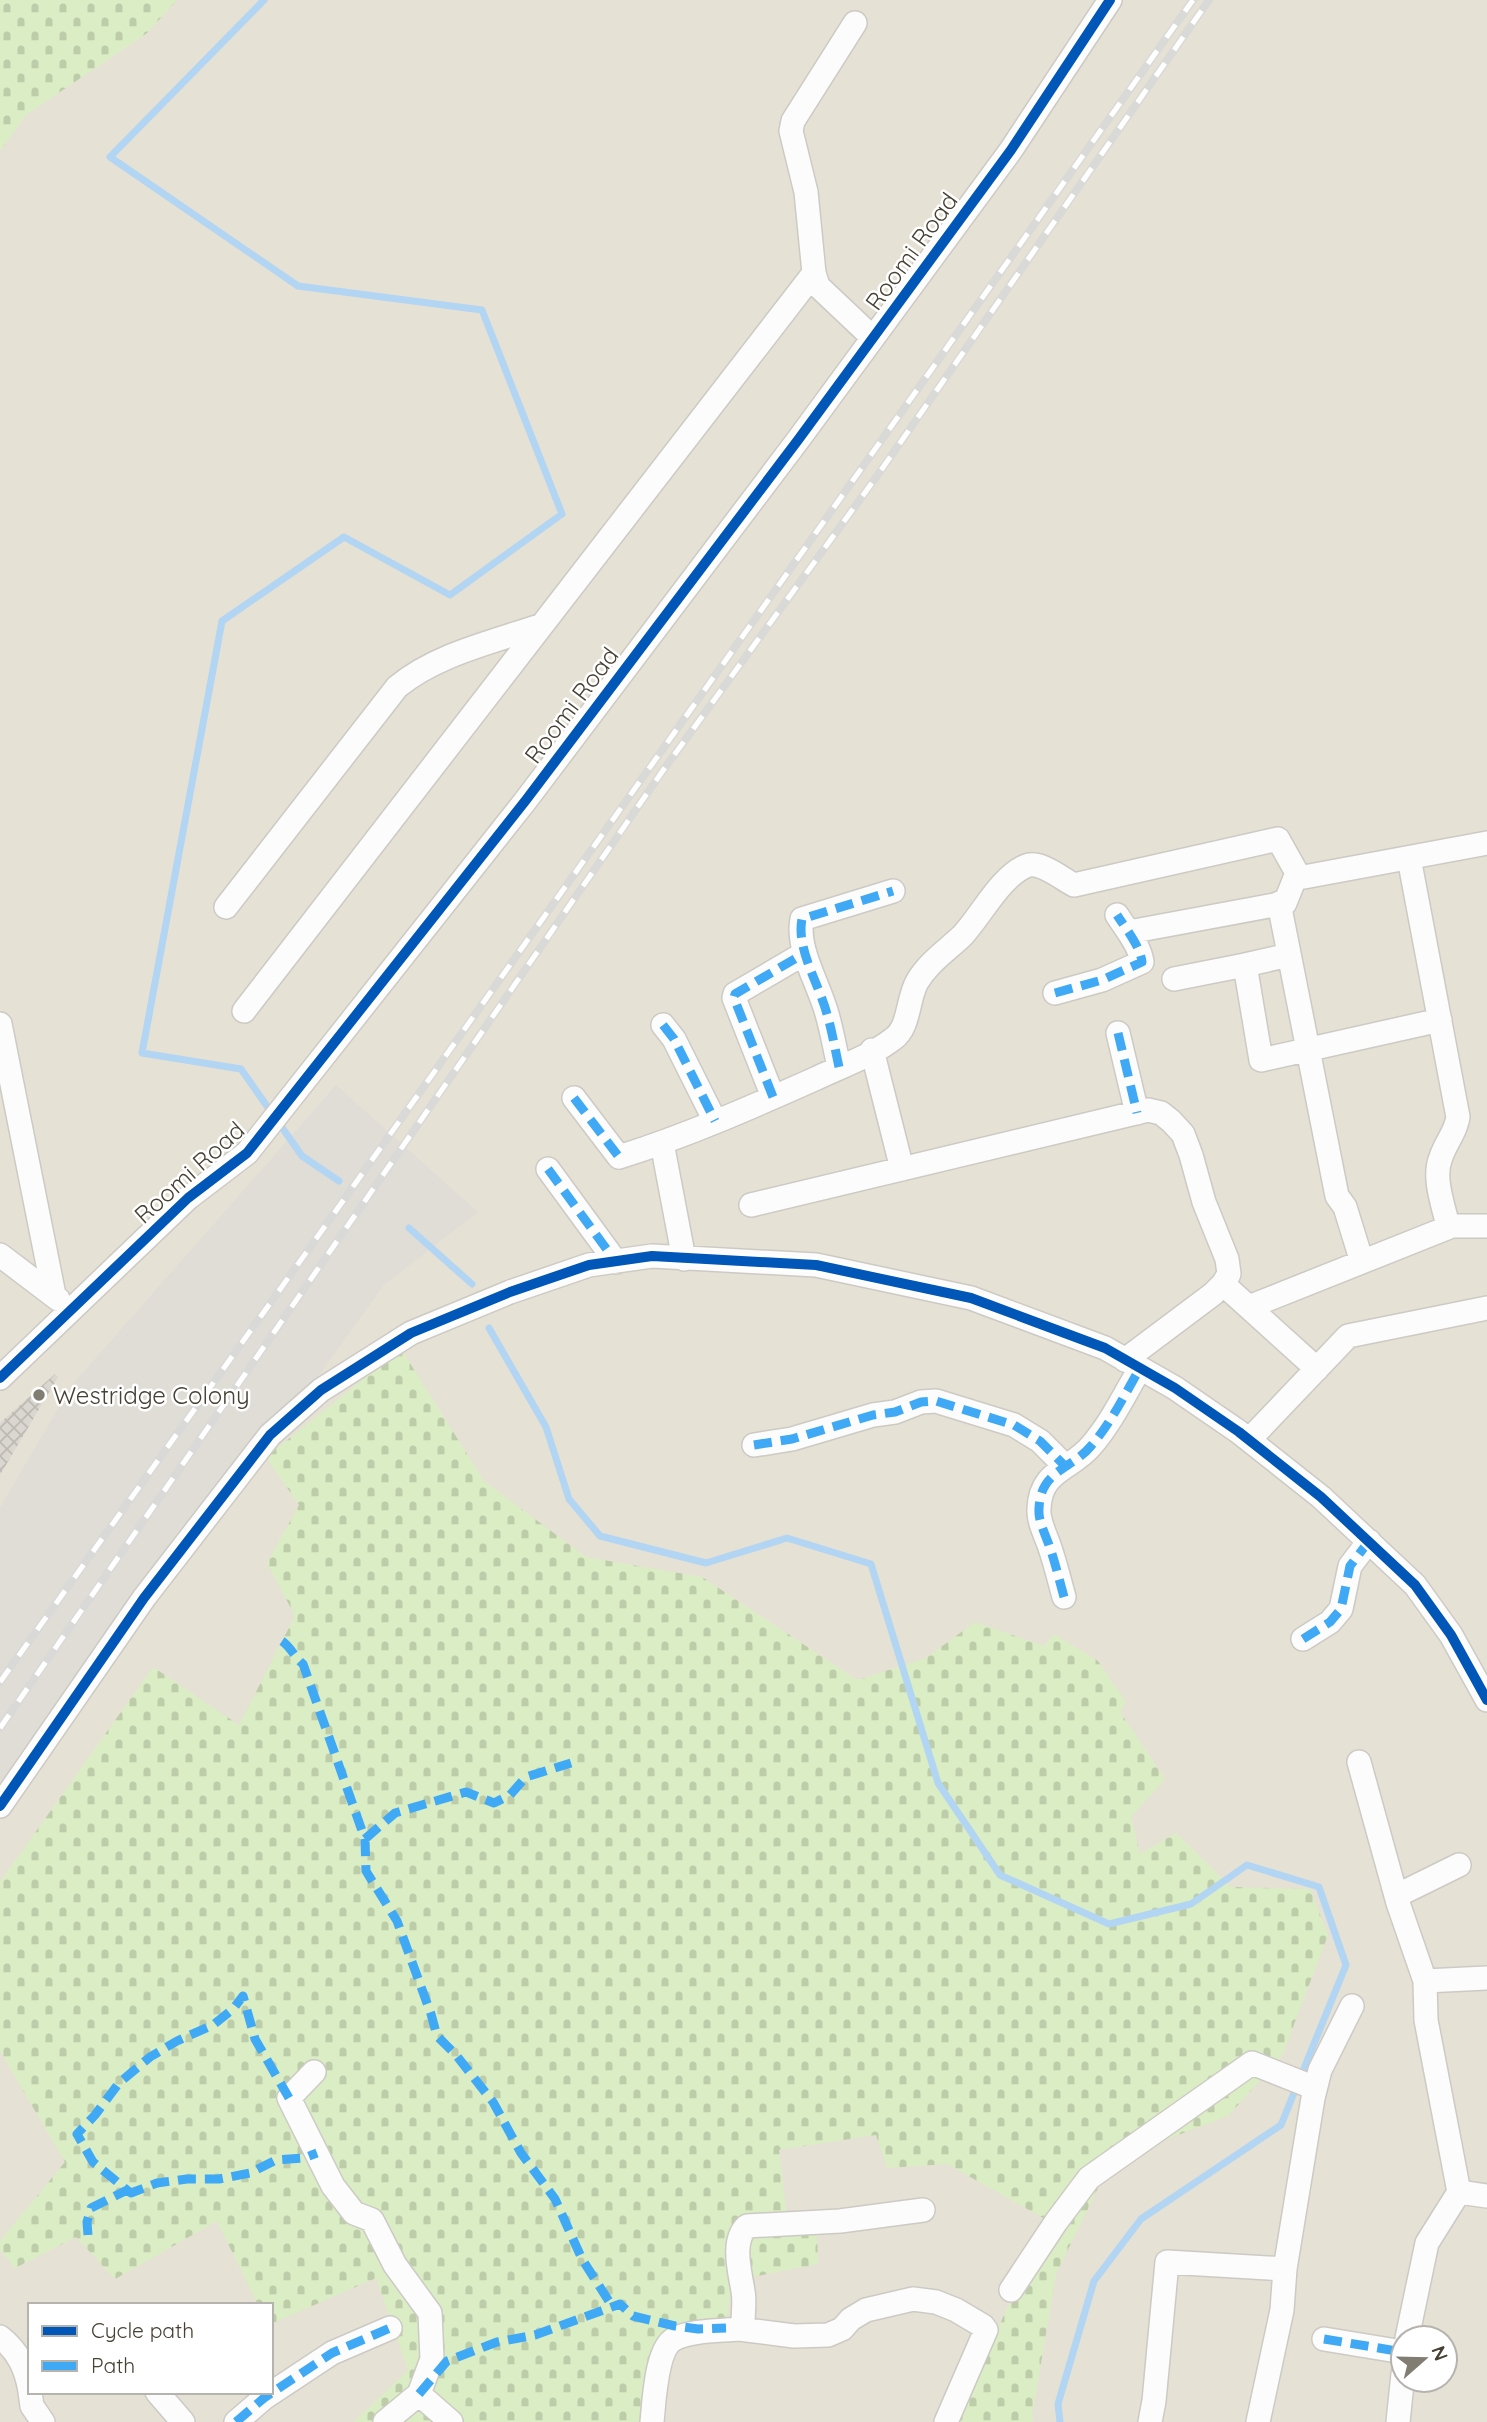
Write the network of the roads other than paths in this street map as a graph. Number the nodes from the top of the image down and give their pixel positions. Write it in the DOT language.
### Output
graph roads {
  1 [pos="1110,0"];
  2 [pos="855,23"];
  3 [pos="814,273"];
  4 [pos="873,338"];
  5 [pos="542,625"];
  6 [pos="1487,843"];
  7 [pos="1409,858"];
  8 [pos="1297,873"];
  9 [pos="894,891"];
  10 [pos="1279,903"];
  11 [pos="226,907"];
  12 [pos="806,953"];
  13 [pos="1289,955"];
  14 [pos="1245,965"];
  15 [pos="1174,979"];
  16 [pos="1055,993"];
  17 [pos="244,1011"];
  18 [pos="1440,1020"];
  19 [pos="0,1024"];
  20 [pos="663,1025"];
  21 [pos="1118,1032"];
  22 [pos="1309,1049"];
  23 [pos="872,1050"];
  24 [pos="839,1067"];
  25 [pos="773,1097"];
  26 [pos="574,1098"];
  27 [pos="1137,1113"];
  28 [pos="715,1121"];
  29 [pos="662,1143"];
  30 [pos="548,1169"];
  31 [pos="902,1169"];
  32 [pos="751,1205"];
  33 [pos="1487,1226"];
  34 [pos="1448,1227"];
  35 [pos="0,1255"];
  36 [pos="684,1259"];
  37 [pos="615,1262"];
  38 [pos="1362,1262"];
  39 [pos="1223,1284"];
  40 [pos="62,1303"];
  41 [pos="1249,1307"];
  42 [pos="1487,1308"];
  43 [pos="1133,1364"];
  44 [pos="1317,1369"];
  45 [pos="0,1378"];
  46 [pos="1249,1440"];
  47 [pos="754,1445"];
  48 [pos="1065,1466"];
  49 [pos="1368,1541"];
  50 [pos="1064,1597"];
  51 [pos="1303,1639"];
  52 [pos="1487,1700"];
  53 [pos="1359,1762"];
  54 [pos="0,1807"];
  55 [pos="1459,1865"];
  56 [pos="1396,1896"];
  57 [pos="1487,1978"];
  58 [pos="1424,1981"];
  59 [pos="1352,2006"];
  60 [pos="314,2072"];
  61 [pos="1315,2088"];
  62 [pos="1459,2192"];
  63 [pos="1487,2196"];
  64 [pos="923,2210"];
  65 [pos="1285,2269"];
  66 [pos="1011,2290"];
  67 [pos="1410,2324"];
  68 [pos="390,2328"];
  69 [pos="739,2329"];
  70 [pos="0,2337"];
  71 [pos="1324,2339"];
  72 [pos="1389,2350"];
  73 [pos="28,2380"];
  74 [pos="273,2392"];
  75 [pos="30,2394"];
  76 [pos="160,2394"];
  77 [pos="270,2394"];
  78 [pos="419,2394"];
  79 [pos="1401,2394"];
  80 [pos="43,2422"];
  81 [pos="183,2422"];
  82 [pos="236,2422"];
  83 [pos="385,2422"];
  84 [pos="451,2422"];
  85 [pos="652,2422"];
  86 [pos="946,2422"];
  87 [pos="1150,2422"];
  88 [pos="1258,2422"];
  89 [pos="1398,2422"];
  1 -- 4 [label="street, Roomi Road"];
  2 -- 3 [label="street"];
  3 -- 4 [label="street"];
  3 -- 5 [label="street"];
  4 -- 40 [label="street, Roomi Road"];
  5 -- 11 [label="street"];
  5 -- 17 [label="street"];
  6 -- 7 [label="street"];
  7 -- 8 [label="street"];
  7 -- 18 [label="street"];
  8 -- 10 [label="street"];
  8 -- 23 [label="street"];
  9 -- 12 [label="street"];
  10 -- 13 [label="street"];
  10 -- 16 [label="street"];
  12 -- 24 [label="street"];
  12 -- 25 [label="street"];
  13 -- 14 [label="street"];
  13 -- 22 [label="street"];
  14 -- 15 [label="street"];
  14 -- 22 [label="street"];
  18 -- 22 [label="street"];
  18 -- 34 [label="street"];
  19 -- 40 [label="street"];
  20 -- 28 [label="street"];
  21 -- 27 [label="street"];
  22 -- 38 [label="street"];
  23 -- 24 [label="street"];
  23 -- 31 [label="street"];
  24 -- 25 [label="street"];
  25 -- 28 [label="street"];
  26 -- 29 [label="street"];
  27 -- 31 [label="street"];
  27 -- 39 [label="street"];
  28 -- 29 [label="street"];
  29 -- 36 [label="street"];
  30 -- 37 [label="street"];
  31 -- 32 [label="street"];
  33 -- 34 [label="street"];
  34 -- 38 [label="street"];
  35 -- 40 [label="street"];
  36 -- 37 [label="street"];
  36 -- 43 [label="street"];
  37 -- 54 [label="street"];
  38 -- 41 [label="street"];
  39 -- 41 [label="street"];
  39 -- 43 [label="street"];
  40 -- 45 [label="street, Roomi Road"];
  41 -- 44 [label="street"];
  42 -- 44 [label="street"];
  43 -- 46 [label="street"];
  43 -- 48 [label="street"];
  44 -- 46 [label="street"];
  46 -- 49 [label="street"];
  47 -- 48 [label="street"];
  48 -- 50 [label="street"];
  49 -- 51 [label="street"];
  49 -- 52 [label="street"];
  53 -- 56 [label="street"];
  55 -- 56 [label="street"];
  56 -- 58 [label="street"];
  57 -- 58 [label="street"];
  58 -- 62 [label="street"];
  59 -- 61 [label="street"];
  60 -- 78 [label="street"];
  61 -- 65 [label="street"];
  61 -- 66 [label="street"];
  62 -- 63 [label="street"];
  62 -- 67 [label="street"];
  64 -- 69 [label="street"];
  65 -- 87 [label="street"];
  65 -- 88 [label="street"];
  68 -- 74 [label="street"];
  69 -- 85 [label="street"];
  69 -- 86 [label="street"];
  70 -- 73 [label="street"];
  71 -- 72 [label="street"];
  75 -- 80 [label="street"];
  76 -- 81 [label="street"];
  77 -- 82 [label="street"];
  78 -- 83 [label="street"];
  78 -- 84 [label="street"];
  79 -- 89 [label="street"];
}
